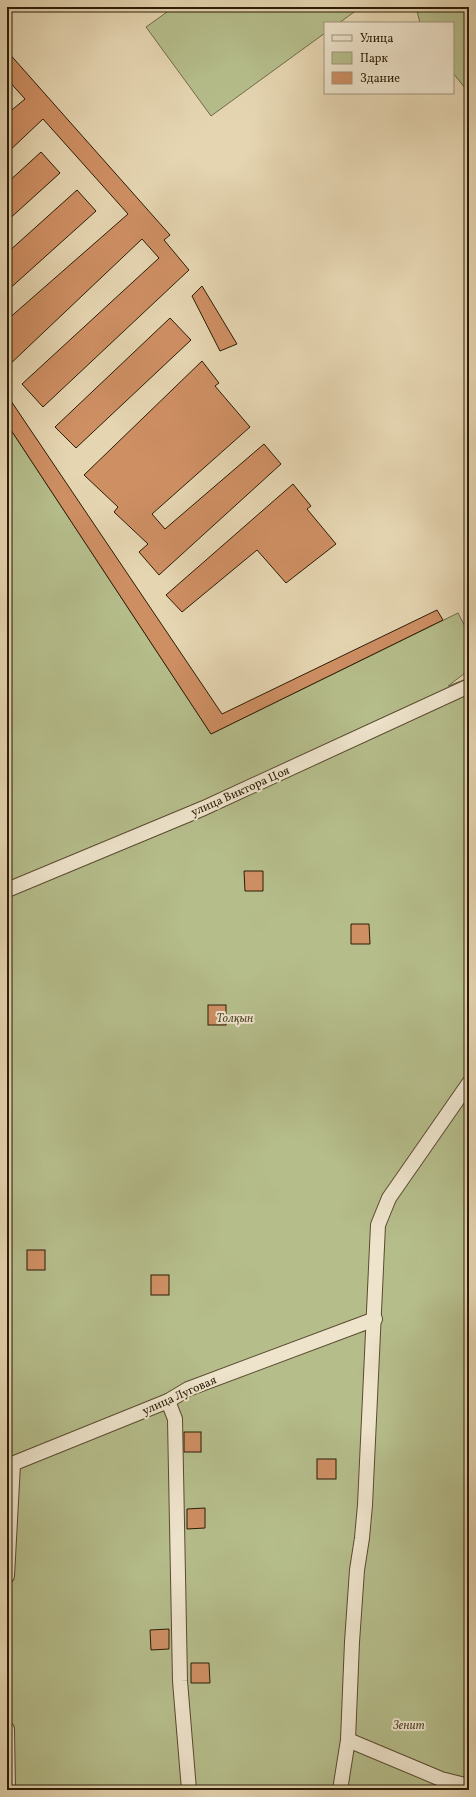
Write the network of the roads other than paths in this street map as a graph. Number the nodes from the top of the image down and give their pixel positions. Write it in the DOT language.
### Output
graph roads {
  1 [pos="469,686"];
  2 [pos="7,890"];
  3 [pos="469,1082"];
  4 [pos="374,1319"];
  5 [pos="168,1402"];
  6 [pos="10,1465"];
  7 [pos="7,1576"];
  8 [pos="7,1729"];
  9 [pos="348,1740"];
  10 [pos="469,1786"];
  11 [pos="8,1790"];
  12 [pos="189,1790"];
  13 [pos="340,1790"];
  1 -- 2 [label="street, улица Виктора Цоя"];
  3 -- 4 [label="street"];
  4 -- 5 [label="street, улица Луговая"];
  4 -- 9 [label="street"];
  5 -- 6 [label="street, улица Луговая"];
  5 -- 12 [label="street"];
  6 -- 7 [label="street"];
  8 -- 11 [label="street"];
  9 -- 10 [label="street"];
  9 -- 13 [label="street"];
}
